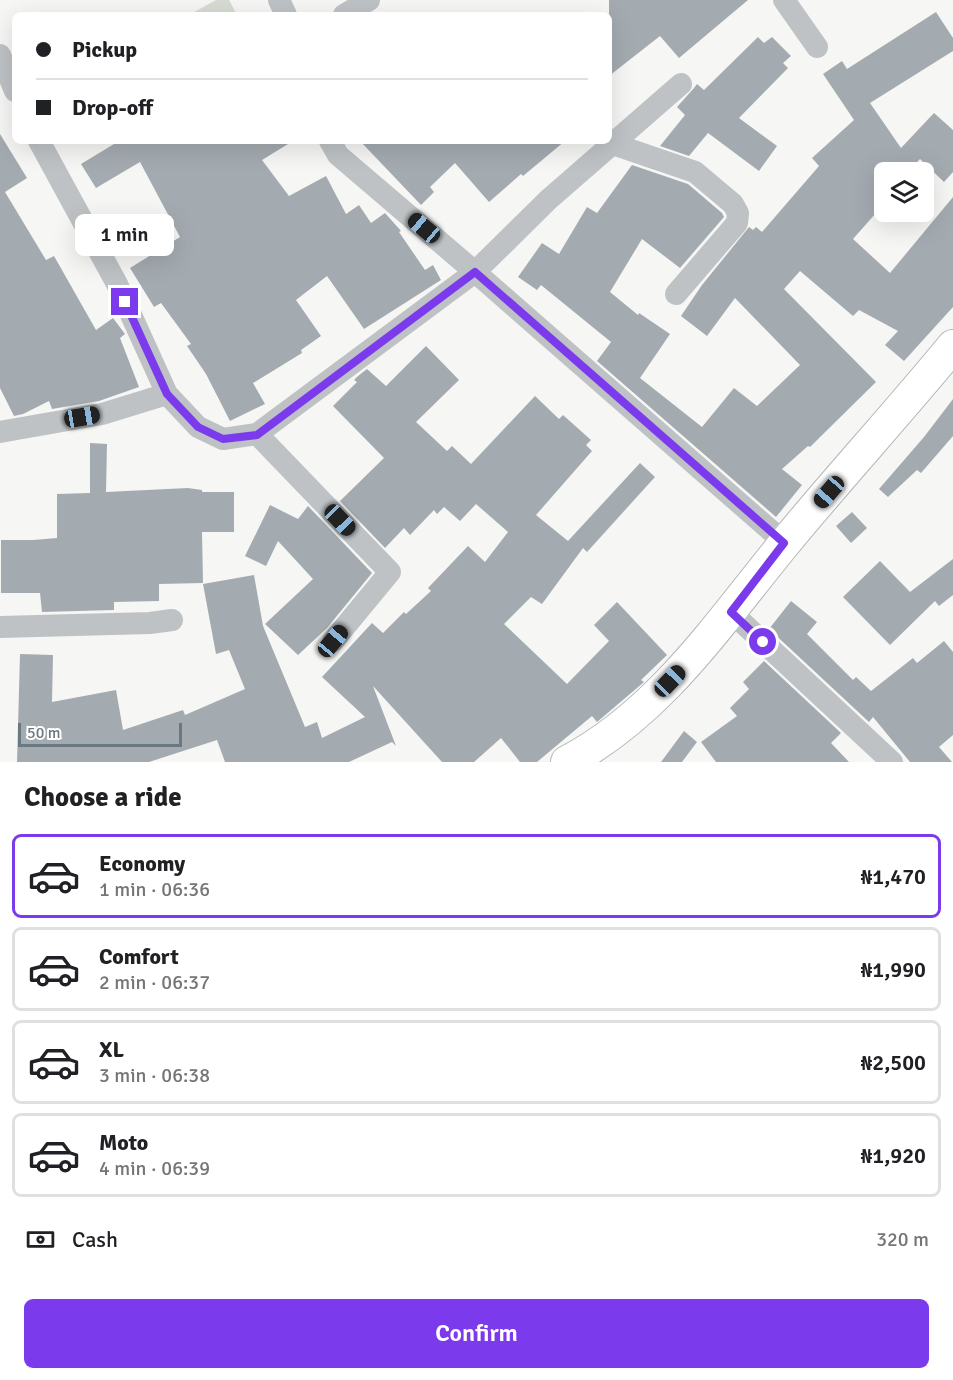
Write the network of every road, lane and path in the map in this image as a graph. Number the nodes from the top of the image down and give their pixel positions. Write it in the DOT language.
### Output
graph roads {
  1 [pos="369,0"];
  2 [pos="783,0"];
  3 [pos="349,12"];
  4 [pos="817,47"];
  5 [pos="0,55"];
  6 [pos="12,84"];
  7 [pos="681,84"];
  8 [pos="41,144"];
  9 [pos="332,144"];
  10 [pos="613,144"];
  11 [pos="475,272"];
  12 [pos="676,294"];
  13 [pos="953,346"];
  14 [pos="167,394"];
  15 [pos="0,432"];
  16 [pos="257,435"];
  17 [pos="784,543"];
  18 [pos="731,612"];
  19 [pos="172,620"];
  20 [pos="0,627"];
  21 [pos="333,641"];
  22 [pos="567,762"];
  23 [pos="892,762"];
  1 -- 3 [label="street"];
  2 -- 4 [label="street"];
  5 -- 6 [label="street"];
  7 -- 10 [label="street"];
  8 -- 14 [label="street"];
  9 -- 11 [label="street"];
  10 -- 11 [label="street"];
  10 -- 12 [label="street"];
  11 -- 16 [label="street"];
  11 -- 17 [label="street"];
  13 -- 17 [label="street"];
  14 -- 15 [label="street"];
  14 -- 16 [label="street"];
  16 -- 21 [label="street"];
  17 -- 18 [label="street"];
  18 -- 22 [label="street"];
  18 -- 23 [label="street"];
  19 -- 20 [label="street"];
}
